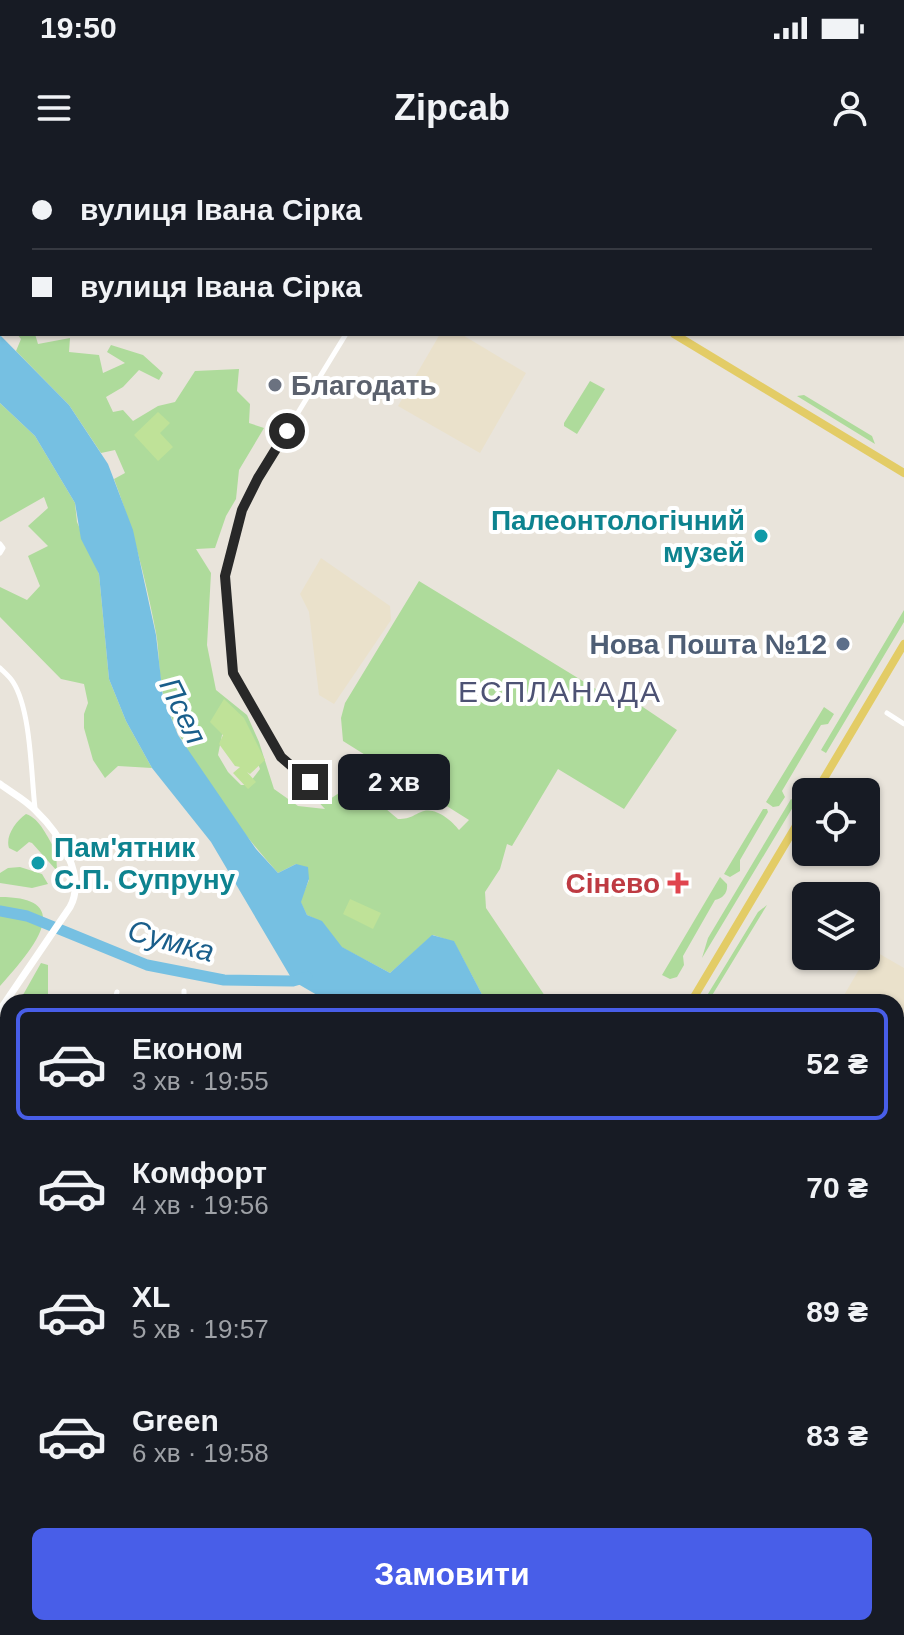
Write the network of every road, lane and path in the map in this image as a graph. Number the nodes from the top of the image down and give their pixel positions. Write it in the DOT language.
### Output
graph roads {
  1 [pos="345,336"];
  2 [pos="677,336"];
  3 [pos="904,473"];
  4 [pos="0,544"];
  5 [pos="0,553"];
  6 [pos="904,644"];
  7 [pos="0,668"];
  8 [pos="887,713"];
  9 [pos="904,724"];
  10 [pos="824,778"];
  11 [pos="310,782"];
  12 [pos="0,784"];
  13 [pos="35,809"];
  14 [pos="792,832"];
  15 [pos="11,994"];
  16 [pos="696,994"];
  1 -- 11 [label="street"];
  2 -- 3 [label="main road"];
  4 -- 5 [label="street"];
  6 -- 10 [label="main road"];
  7 -- 13 [label="street"];
  8 -- 9 [label="street"];
  12 -- 13 [label="main road"];
  13 -- 15 [label="main road"];
  14 -- 16 [label="main road"];
}
